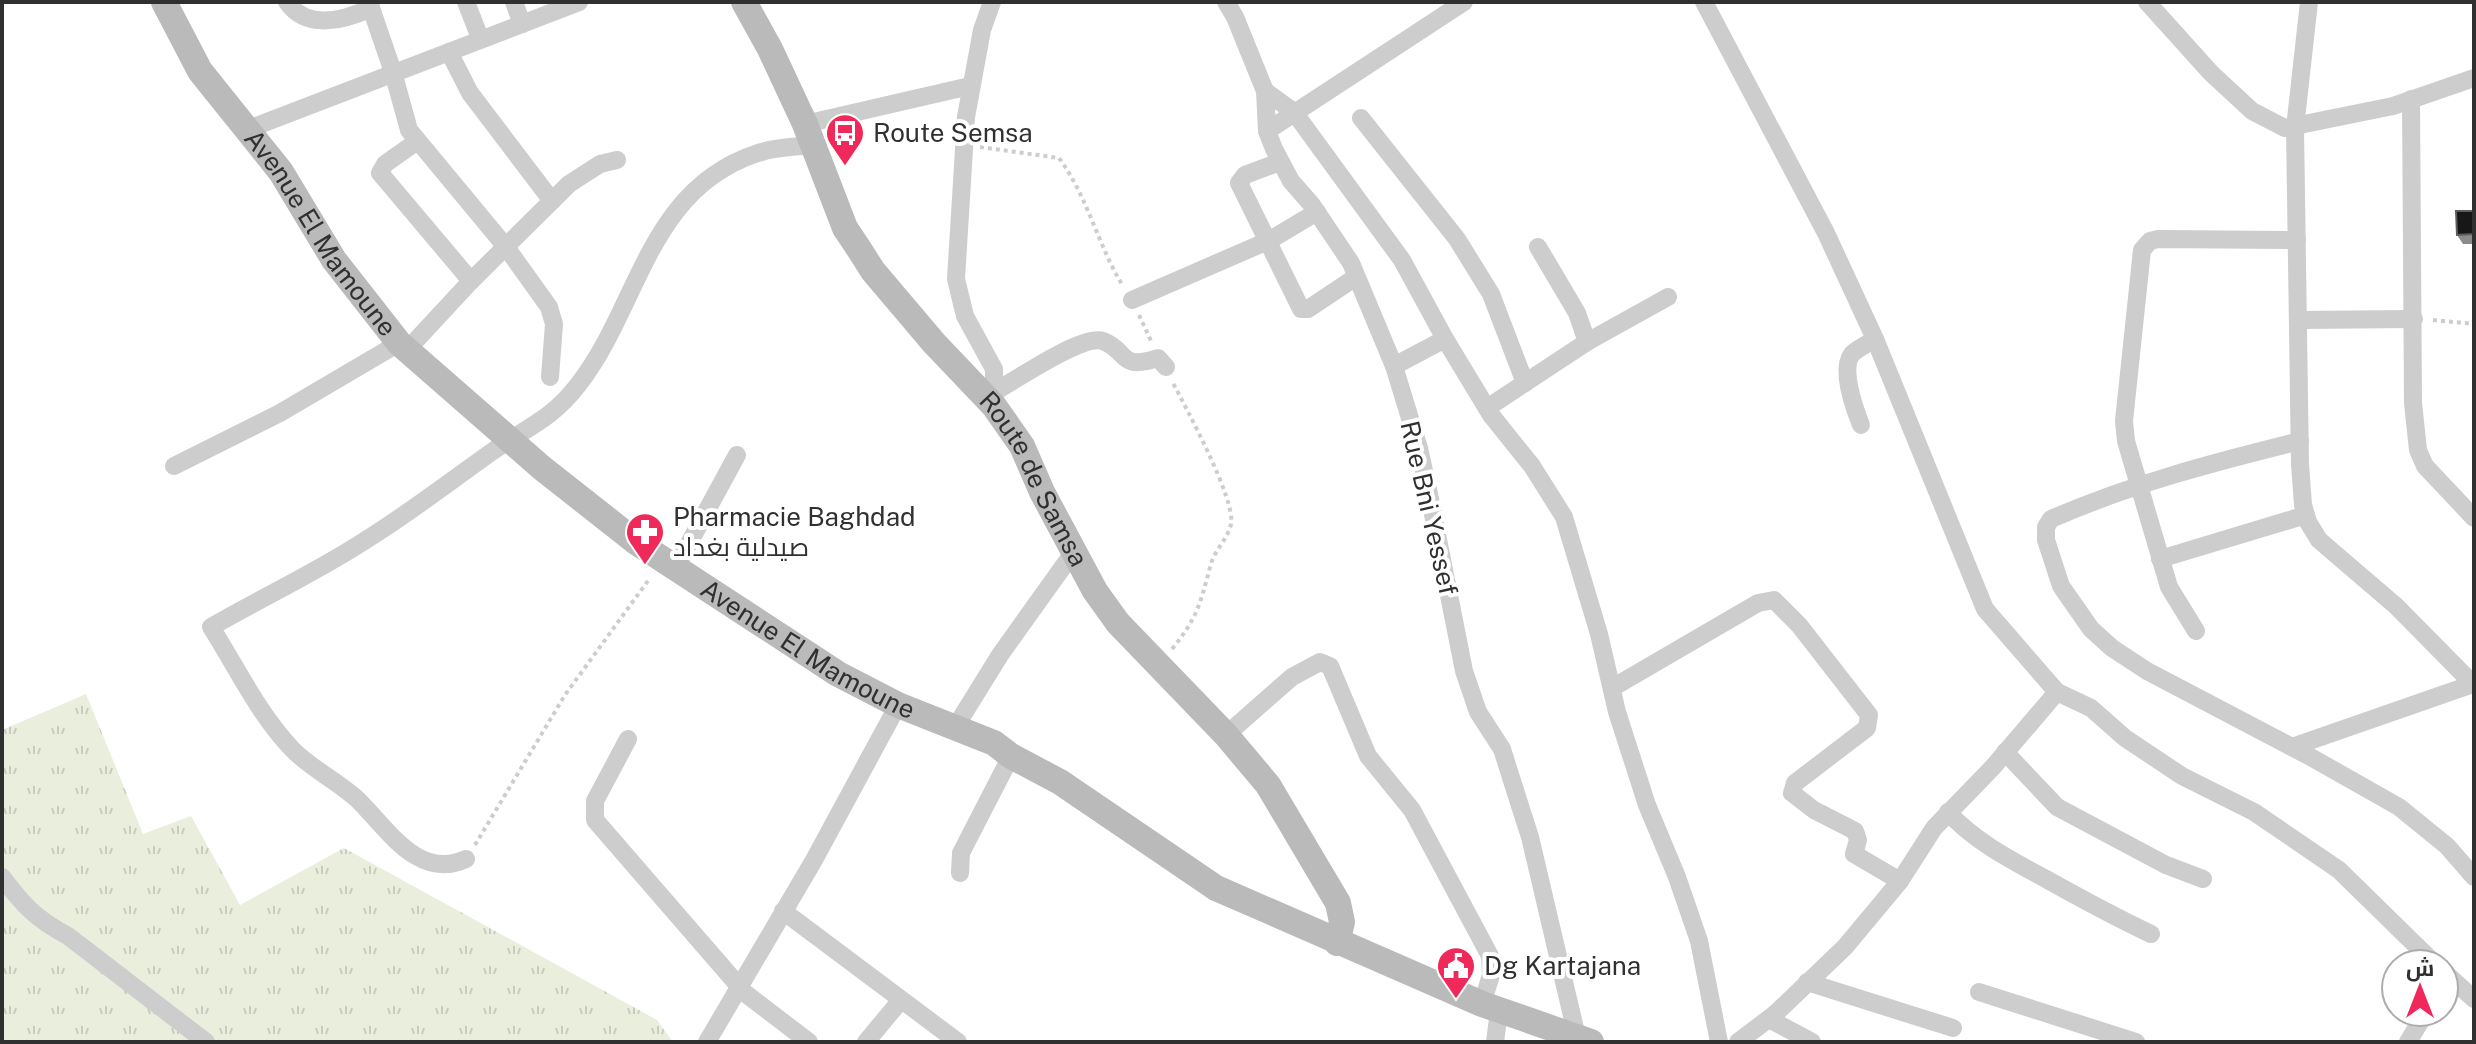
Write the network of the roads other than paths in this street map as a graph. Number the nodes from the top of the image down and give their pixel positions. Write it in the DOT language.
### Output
graph roads {
  1 [pos="164,2"];
  2 [pos="287,2"];
  3 [pos="466,2"];
  4 [pos="514,2"];
  5 [pos="579,2"];
  6 [pos="744,2"];
  7 [pos="992,2"];
  8 [pos="1226,2"];
  9 [pos="1464,2"];
  10 [pos="1704,2"];
  11 [pos="2147,2"];
  12 [pos="2309,2"];
  13 [pos="370,5"];
  14 [pos="522,24"];
  15 [pos="480,38"];
  16 [pos="449,52"];
  17 [pos="393,72"];
  18 [pos="2474,78"];
  19 [pos="970,86"];
  20 [pos="1265,91"];
  21 [pos="2411,99"];
  22 [pos="1294,112"];
  23 [pos="1361,118"];
  24 [pos="2295,128"];
  25 [pos="246,130"];
  26 [pos="1267,131"];
  27 [pos="808,134"];
  28 [pos="416,142"];
  29 [pos="617,160"];
  30 [pos="1280,162"];
  31 [pos="552,201"];
  32 [pos="1317,212"];
  33 [pos="1270,240"];
  34 [pos="2297,240"];
  35 [pos="506,247"];
  36 [pos="1538,247"];
  37 [pos="1356,277"];
  38 [pos="471,281"];
  39 [pos="1668,297"];
  40 [pos="1132,300"];
  41 [pos="2414,319"];
  42 [pos="2298,320"];
  43 [pos="1445,339"];
  44 [pos="1875,339"];
  45 [pos="1587,342"];
  46 [pos="403,346"];
  47 [pos="1394,366"];
  48 [pos="1166,367"];
  49 [pos="550,377"];
  50 [pos="1525,383"];
  51 [pos="995,399"];
  52 [pos="1487,408"];
  53 [pos="1861,425"];
  54 [pos="510,439"];
  55 [pos="2300,441"];
  56 [pos="737,455"];
  57 [pos="174,466"];
  58 [pos="2141,485"];
  59 [pos="2306,515"];
  60 [pos="2474,518"];
  61 [pos="1075,550"];
  62 [pos="2160,559"];
  63 [pos="669,565"];
  64 [pos="2196,631"];
  65 [pos="2472,679"];
  66 [pos="1612,688"];
  67 [pos="2057,692"];
  68 [pos="898,705"];
  69 [pos="956,726"];
  70 [pos="1226,735"];
  71 [pos="628,739"];
  72 [pos="2292,747"];
  73 [pos="2005,752"];
  74 [pos="1011,756"];
  75 [pos="1948,812"];
  76 [pos="466,859"];
  77 [pos="960,873"];
  78 [pos="2,877"];
  79 [pos="2474,877"];
  80 [pos="2203,879"];
  81 [pos="1900,881"];
  82 [pos="783,911"];
  83 [pos="2151,934"];
  84 [pos="1337,943"];
  85 [pos="2417,948"];
  86 [pos="1807,982"];
  87 [pos="738,986"];
  88 [pos="1979,992"];
  89 [pos="901,1000"];
  90 [pos="1490,1008"];
  91 [pos="1769,1019"];
  92 [pos="1953,1028"];
  93 [pos="1582,1040"];
  94 [pos="206,1042"];
  95 [pos="707,1042"];
  96 [pos="809,1042"];
  97 [pos="866,1042"];
  98 [pos="958,1042"];
  99 [pos="1495,1042"];
  100 [pos="1719,1042"];
  101 [pos="1738,1042"];
  102 [pos="1812,1042"];
  103 [pos="2136,1042"];
  1 -- 25 [label="street, Avenue El Mamoune"];
  2 -- 13 [label="street"];
  3 -- 15 [label="street"];
  4 -- 14 [label="street"];
  5 -- 14 [label="street"];
  6 -- 27 [label="street, Route de Samsa"];
  7 -- 19 [label="street"];
  8 -- 20 [label="street, Rue Bni Yessef"];
  9 -- 22 [label="street"];
  10 -- 44 [label="street"];
  11 -- 24 [label="street"];
  12 -- 24 [label="street"];
  13 -- 17 [label="street"];
  14 -- 15 [label="street"];
  15 -- 16 [label="street"];
  16 -- 17 [label="street"];
  16 -- 31 [label="street"];
  17 -- 25 [label="street"];
  17 -- 28 [label="street"];
  18 -- 21 [label="street"];
  19 -- 27 [label="street"];
  19 -- 51 [label="street"];
  20 -- 22 [label="street"];
  20 -- 26 [label="street, Rue Bni Yessef"];
  21 -- 24 [label="street"];
  21 -- 41 [label="street"];
  22 -- 26 [label="street"];
  22 -- 43 [label="street"];
  23 -- 50 [label="street"];
  24 -- 34 [label="street"];
  25 -- 46 [label="street, Avenue El Mamoune"];
  26 -- 30 [label="street, Rue Bni Yessef"];
  27 -- 51 [label="street, Route de Samsa"];
  27 -- 54 [label="street"];
  28 -- 35 [label="street"];
  28 -- 38 [label="street"];
  29 -- 31 [label="street"];
  30 -- 32 [label="street, Rue Bni Yessef"];
  30 -- 33 [label="street"];
  31 -- 35 [label="street"];
  32 -- 33 [label="street"];
  32 -- 37 [label="street, Rue Bni Yessef"];
  33 -- 37 [label="street"];
  33 -- 40 [label="street"];
  34 -- 42 [label="street"];
  34 -- 58 [label="street"];
  35 -- 38 [label="street"];
  35 -- 49 [label="street"];
  36 -- 45 [label="street"];
  37 -- 47 [label="street, Rue Bni Yessef"];
  38 -- 46 [label="street"];
  39 -- 45 [label="street"];
  41 -- 42 [label="street"];
  41 -- 60 [label="street"];
  42 -- 55 [label="street"];
  43 -- 47 [label="street"];
  43 -- 52 [label="street"];
  44 -- 53 [label="street"];
  44 -- 67 [label="street"];
  45 -- 50 [label="street"];
  46 -- 54 [label="street, Avenue El Mamoune"];
  46 -- 57 [label="street"];
  47 -- 93 [label="street, Rue Bni Yessef"];
  48 -- 51 [label="street"];
  50 -- 52 [label="street"];
  51 -- 61 [label="street, Route de Samsa"];
  52 -- 66 [label="street"];
  54 -- 63 [label="street, Avenue El Mamoune"];
  54 -- 76 [label="street"];
  55 -- 58 [label="street"];
  55 -- 59 [label="street"];
  56 -- 63 [label="street"];
  58 -- 62 [label="street"];
  58 -- 72 [label="street"];
  59 -- 62 [label="street"];
  59 -- 65 [label="street"];
  61 -- 69 [label="street"];
  61 -- 70 [label="street, Route de Samsa"];
  62 -- 64 [label="street"];
  63 -- 68 [label="street, Avenue El Mamoune"];
  65 -- 72 [label="street"];
  66 -- 81 [label="street"];
  66 -- 100 [label="street"];
  67 -- 73 [label="street"];
  67 -- 85 [label="street"];
  68 -- 69 [label="street, Avenue El Mamoune"];
  68 -- 82 [label="street"];
  69 -- 74 [label="street, Avenue El Mamoune"];
  70 -- 84 [label="street, Route de Samsa"];
  70 -- 90 [label="street"];
  71 -- 87 [label="street"];
  72 -- 79 [label="street"];
  73 -- 75 [label="street"];
  73 -- 80 [label="street"];
  74 -- 77 [label="street"];
  74 -- 84 [label="street, Avenue El Mamoune"];
  75 -- 81 [label="street"];
  75 -- 83 [label="street"];
  78 -- 94 [label="street"];
  81 -- 86 [label="street"];
  82 -- 87 [label="street"];
  82 -- 89 [label="street"];
  84 -- 90 [label="street, Avenue El Mamoune"];
  86 -- 91 [label="street"];
  86 -- 92 [label="street"];
  87 -- 95 [label="street"];
  87 -- 96 [label="street"];
  88 -- 103 [label="street"];
  89 -- 97 [label="street"];
  89 -- 98 [label="street"];
  90 -- 93 [label="street, Avenue El Mamoune"];
  90 -- 99 [label="street"];
  91 -- 101 [label="street"];
  91 -- 102 [label="street"];
}
